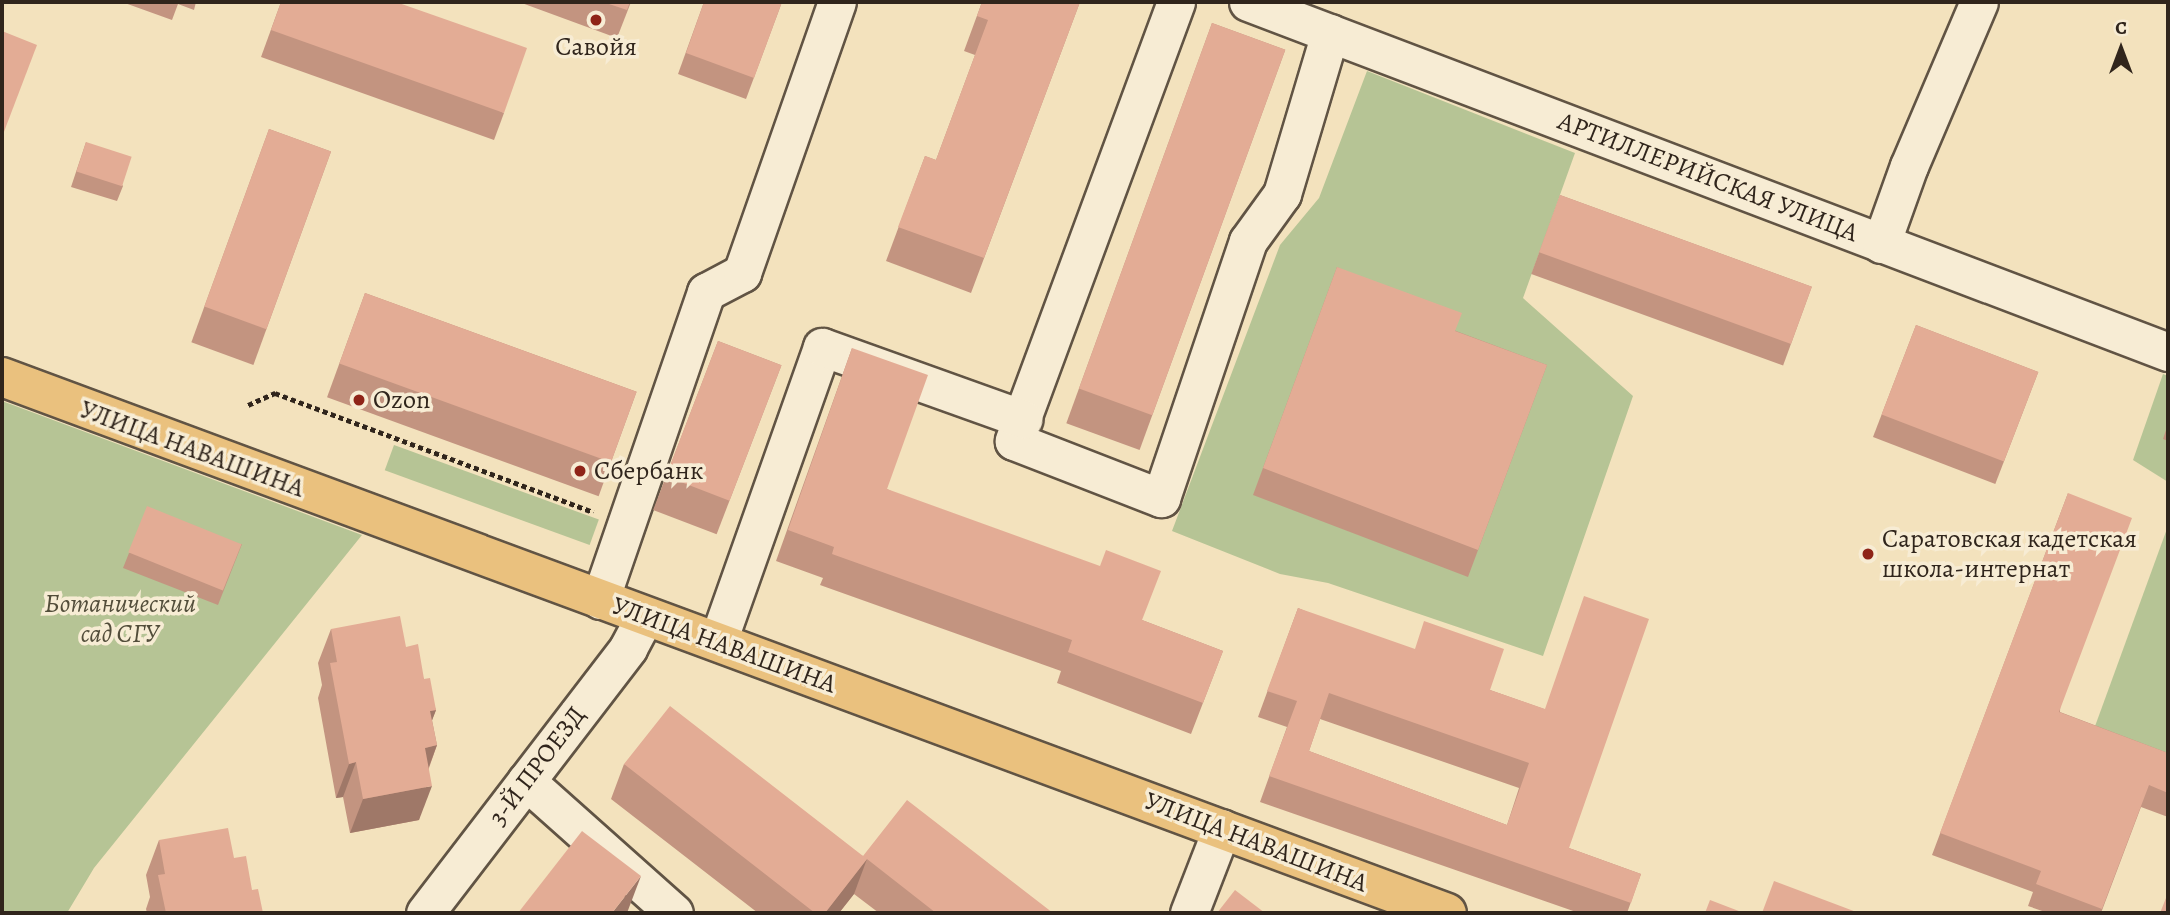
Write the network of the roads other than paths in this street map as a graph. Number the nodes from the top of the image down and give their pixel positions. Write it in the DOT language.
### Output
graph roads {
  1 [pos="837,2"];
  2 [pos="1176,2"];
  3 [pos="1248,2"];
  4 [pos="1979,2"];
  5 [pos="1330,33"];
  6 [pos="1881,244"];
  7 [pos="2168,352"];
  8 [pos="2,377"];
  9 [pos="1023,419"];
  10 [pos="600,600"];
  11 [pos="645,616"];
  12 [pos="718,641"];
  13 [pos="526,781"];
  14 [pos="1222,828"];
  15 [pos="425,913"];
  16 [pos="674,913"];
  17 [pos="1189,913"];
  18 [pos="1447,913"];
  1 -- 10 [label="street"];
  2 -- 9 [label="street"];
  3 -- 5 [label="street, АРТИЛЛЕРИЙСКАЯ УЛИЦА"];
  4 -- 6 [label="street"];
  5 -- 6 [label="street, АРТИЛЛЕРИЙСКАЯ УЛИЦА"];
  5 -- 9 [label="street"];
  6 -- 7 [label="street, АРТИЛЛЕРИЙСКАЯ УЛИЦА"];
  8 -- 10 [label="main road, УЛИЦА НАВАШИНА"];
  9 -- 12 [label="street"];
  10 -- 11 [label="main road, УЛИЦА НАВАШИНА"];
  11 -- 12 [label="main road, УЛИЦА НАВАШИНА"];
  11 -- 13 [label="street, 3-Й ПРОЕЗД"];
  12 -- 14 [label="main road, УЛИЦА НАВАШИНА"];
  13 -- 15 [label="street, 3-Й ПРОЕЗД"];
  13 -- 16 [label="street"];
  14 -- 17 [label="street"];
  14 -- 18 [label="main road, УЛИЦА НАВАШИНА"];
}
